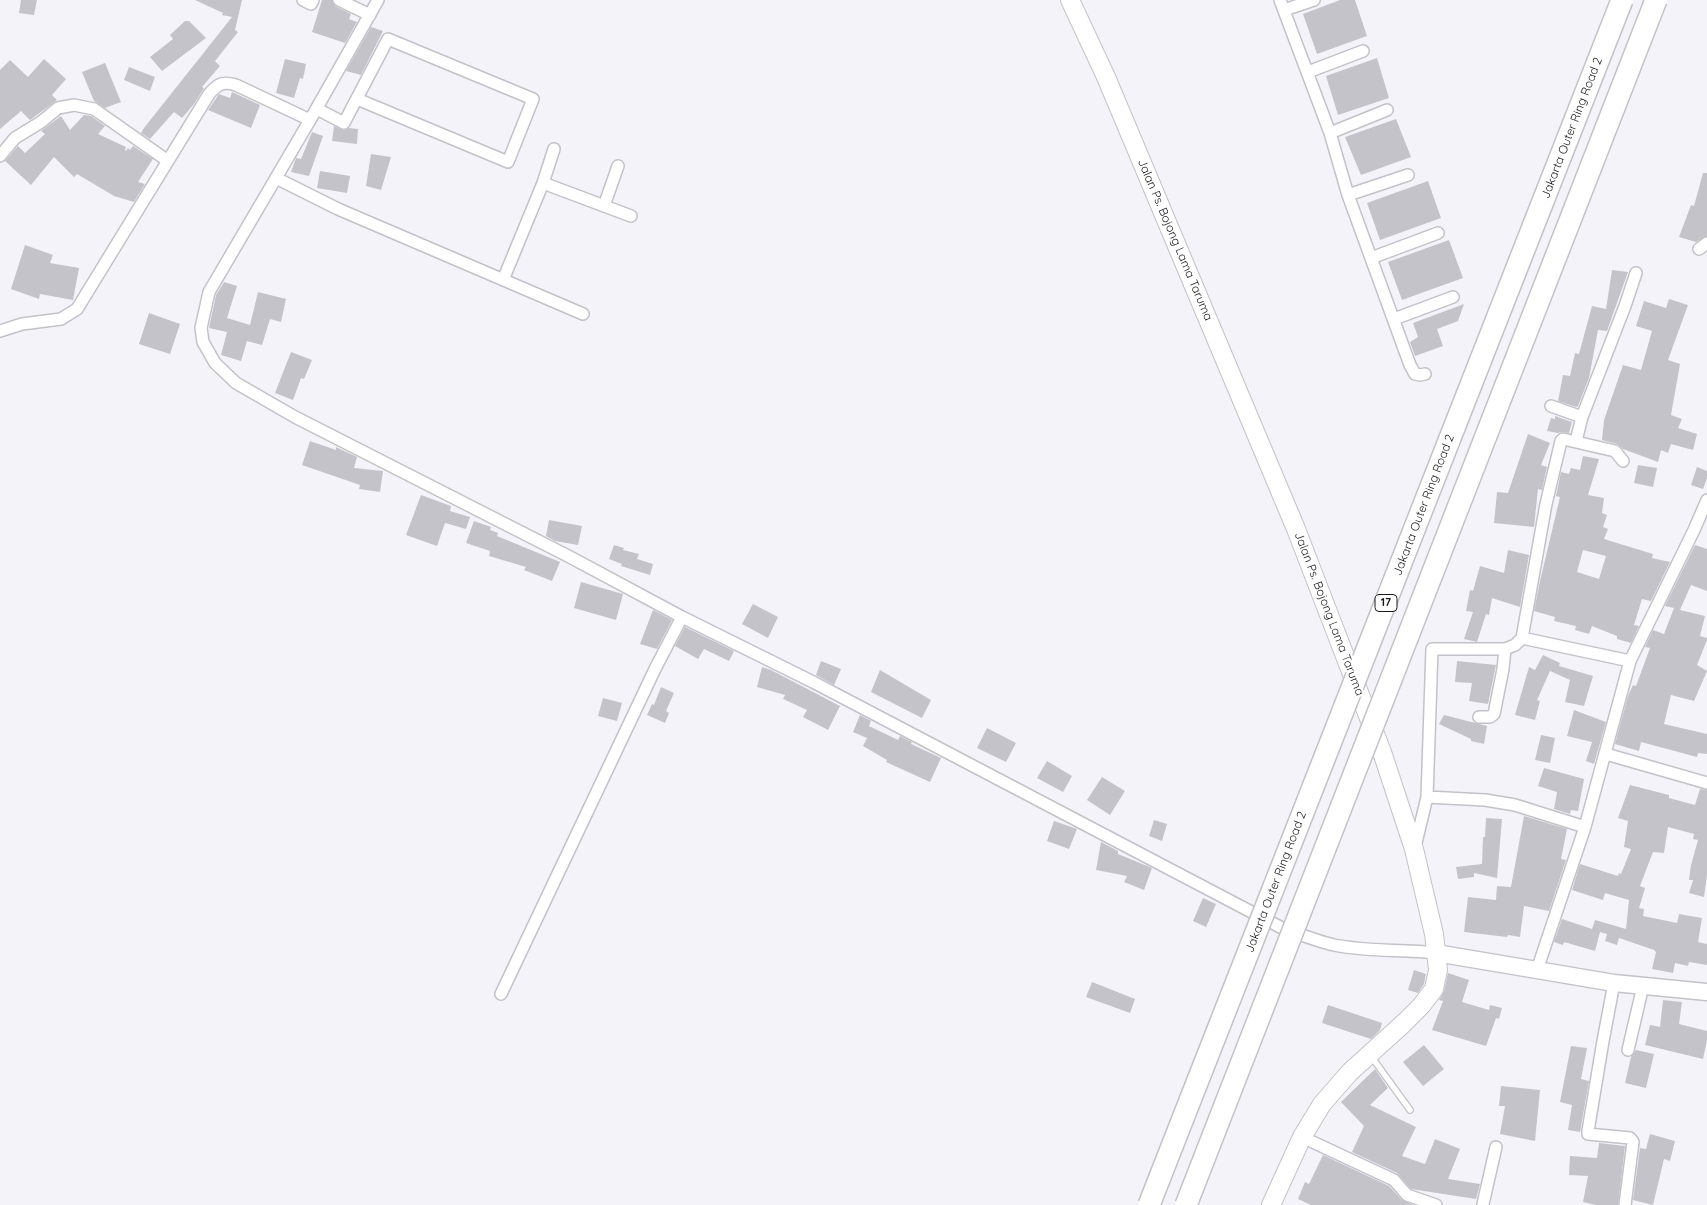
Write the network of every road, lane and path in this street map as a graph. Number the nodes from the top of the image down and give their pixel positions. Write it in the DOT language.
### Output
graph roads {
  1 [pos="303,0"];
  2 [pos="313,0"];
  3 [pos="340,0"];
  4 [pos="378,0"];
  5 [pos="1070,0"];
  6 [pos="1314,0"];
  7 [pos="1622,0"];
  8 [pos="1656,0"];
  9 [pos="1282,5"];
  10 [pos="370,15"];
  11 [pos="1363,51"];
  12 [pos="1308,72"];
  13 [pos="357,99"];
  14 [pos="317,109"];
  15 [pos="1387,110"];
  16 [pos="310,120"];
  17 [pos="1330,134"];
  18 [pos="554,149"];
  19 [pos="0,156"];
  20 [pos="168,161"];
  21 [pos="618,166"];
  22 [pos="1408,175"];
  23 [pos="276,178"];
  24 [pos="544,183"];
  25 [pos="1348,195"];
  26 [pos="604,206"];
  27 [pos="630,216"];
  28 [pos="1438,233"];
  29 [pos="1371,258"];
  30 [pos="1636,273"];
  31 [pos="503,280"];
  32 [pos="1453,297"];
  33 [pos="583,314"];
  34 [pos="1394,319"];
  35 [pos="0,331"];
  36 [pos="1425,374"];
  37 [pos="1550,406"];
  38 [pos="1582,417"];
  39 [pos="1576,441"];
  40 [pos="1623,461"];
  41 [pos="1707,500"];
  42 [pos="682,617"];
  43 [pos="1522,638"];
  44 [pos="1505,649"];
  45 [pos="1630,661"];
  46 [pos="1479,717"];
  47 [pos="1606,754"];
  48 [pos="1707,784"];
  49 [pos="1428,797"];
  50 [pos="1586,827"];
  51 [pos="1414,849"];
  52 [pos="1436,953"];
  53 [pos="1537,970"];
  54 [pos="1614,983"];
  55 [pos="1643,986"];
  56 [pos="1707,992"];
  57 [pos="501,994"];
  58 [pos="1628,1050"];
  59 [pos="1370,1055"];
  60 [pos="1410,1110"];
  61 [pos="1302,1137"];
  62 [pos="1496,1147"];
  63 [pos="1149,1205"];
  64 [pos="1186,1205"];
  65 [pos="1270,1205"];
  66 [pos="1436,1205"];
  67 [pos="1484,1205"];
  68 [pos="1625,1205"];
  1 -- 2 [label="street"];
  3 -- 10 [label="street"];
  4 -- 10 [label="street"];
  5 -- 51 [label="main road, Jalan Ps. Bojong Lama Taruma"];
  6 -- 9 [label="street"];
  7 -- 63 [label="highway, Jakarta Outer Ring Road 2 / 17, bridge"];
  8 -- 64 [label="highway, bridge"];
  9 -- 12 [label="street"];
  10 -- 14 [label="street"];
  11 -- 12 [label="street"];
  12 -- 17 [label="street"];
  13 -- 13 [label="street"];
  13 -- 14 [label="street"];
  14 -- 16 [label="street"];
  15 -- 17 [label="street"];
  16 -- 20 [label="street"];
  16 -- 23 [label="street"];
  17 -- 25 [label="street"];
  18 -- 24 [label="street"];
  19 -- 20 [label="street"];
  20 -- 35 [label="street"];
  21 -- 26 [label="street"];
  22 -- 25 [label="street"];
  23 -- 31 [label="street"];
  23 -- 42 [label="street"];
  24 -- 26 [label="street"];
  24 -- 31 [label="street"];
  25 -- 29 [label="street"];
  26 -- 27 [label="street"];
  28 -- 29 [label="street"];
  29 -- 34 [label="street"];
  30 -- 38 [label="street"];
  31 -- 33 [label="street"];
  32 -- 34 [label="street"];
  34 -- 36 [label="street"];
  37 -- 38 [label="street"];
  38 -- 39 [label="street"];
  39 -- 40 [label="street"];
  39 -- 43 [label="street"];
  41 -- 45 [label="street"];
  42 -- 52 [label="street"];
  42 -- 57 [label="street"];
  43 -- 44 [label="street"];
  43 -- 45 [label="street"];
  44 -- 46 [label="street"];
  44 -- 49 [label="street"];
  45 -- 47 [label="street"];
  47 -- 48 [label="street"];
  47 -- 50 [label="street"];
  49 -- 50 [label="street"];
  49 -- 51 [label="street"];
  50 -- 53 [label="street"];
  51 -- 52 [label="main road, Jalan Ps. Bojong Lama Taruma"];
  52 -- 53 [label="street"];
  52 -- 59 [label="main road, Jalan Ps. Bojong Lama Taruma"];
  53 -- 54 [label="street"];
  54 -- 55 [label="street"];
  54 -- 68 [label="street"];
  55 -- 56 [label="street"];
  55 -- 58 [label="street"];
  59 -- 60 [label="lane"];
  59 -- 61 [label="main road, Jalan Ps. Bojong Lama Taruma"];
  61 -- 65 [label="main road, Jalan Ps. Bojong Lama Taruma"];
  61 -- 66 [label="street"];
  62 -- 67 [label="street"];
}
